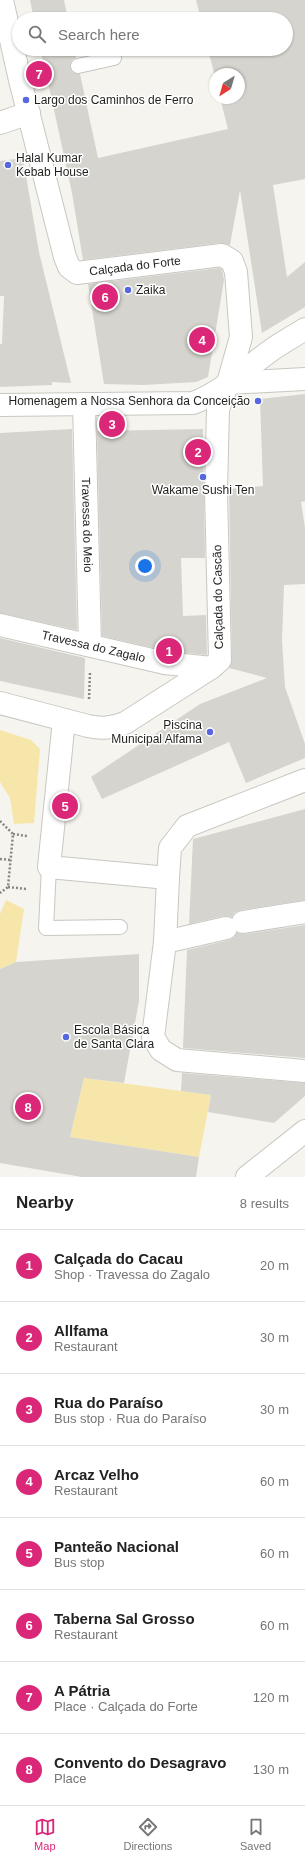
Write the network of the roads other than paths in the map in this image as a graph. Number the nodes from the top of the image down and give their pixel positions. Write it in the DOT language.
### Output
graph roads {
  1 [pos="2,0"];
  2 [pos="12,44"];
  3 [pos="15,56"];
  4 [pos="114,58"];
  5 [pos="78,66"];
  6 [pos="46,74"];
  7 [pos="20,80"];
  8 [pos="29,113"];
  9 [pos="0,123"];
  10 [pos="305,329"];
  11 [pos="305,379"];
  12 [pos="228,383"];
  13 [pos="84,404"];
  14 [pos="0,405"];
  15 [pos="0,625"];
  16 [pos="90,646"];
  17 [pos="211,668"];
  18 [pos="0,703"];
  19 [pos="64,720"];
  20 [pos="305,780"];
  21 [pos="49,867"];
  22 [pos="168,878"];
  23 [pos="305,912"];
  24 [pos="120,927"];
  25 [pos="165,942"];
  26 [pos="305,1071"];
  27 [pos="305,1131"];
  28 [pos="247,1177"];
  1 -- 2 [label="street, Calçada do Forte"];
  3 -- 7 [label="street, Calçada do Forte"];
  4 -- 5 [label="lane"];
  6 -- 7 [label="lane"];
  7 -- 8 [label="street, Calçada do Forte"];
  8 -- 9 [label="street"];
  8 -- 12 [label="street, Calçada do Forte"];
  10 -- 12 [label="street"];
  11 -- 12 [label="street"];
  12 -- 13 [label="street"];
  12 -- 17 [label="street, Calçada do Cascão"];
  13 -- 14 [label="street"];
  13 -- 16 [label="street, Travessa do Meio"];
  15 -- 16 [label="street, Travessa do Zagalo"];
  16 -- 17 [label="street, Travessa do Zagalo"];
  17 -- 19 [label="street, Calçada do Cascão"];
  18 -- 19 [label="street, Calçada do Cascão"];
  19 -- 21 [label="street"];
  20 -- 22 [label="street"];
  21 -- 22 [label="street"];
  21 -- 24 [label="lane"];
  22 -- 25 [label="street"];
  23 -- 25 [label="street"];
  25 -- 26 [label="street"];
  27 -- 28 [label="street"];
}
